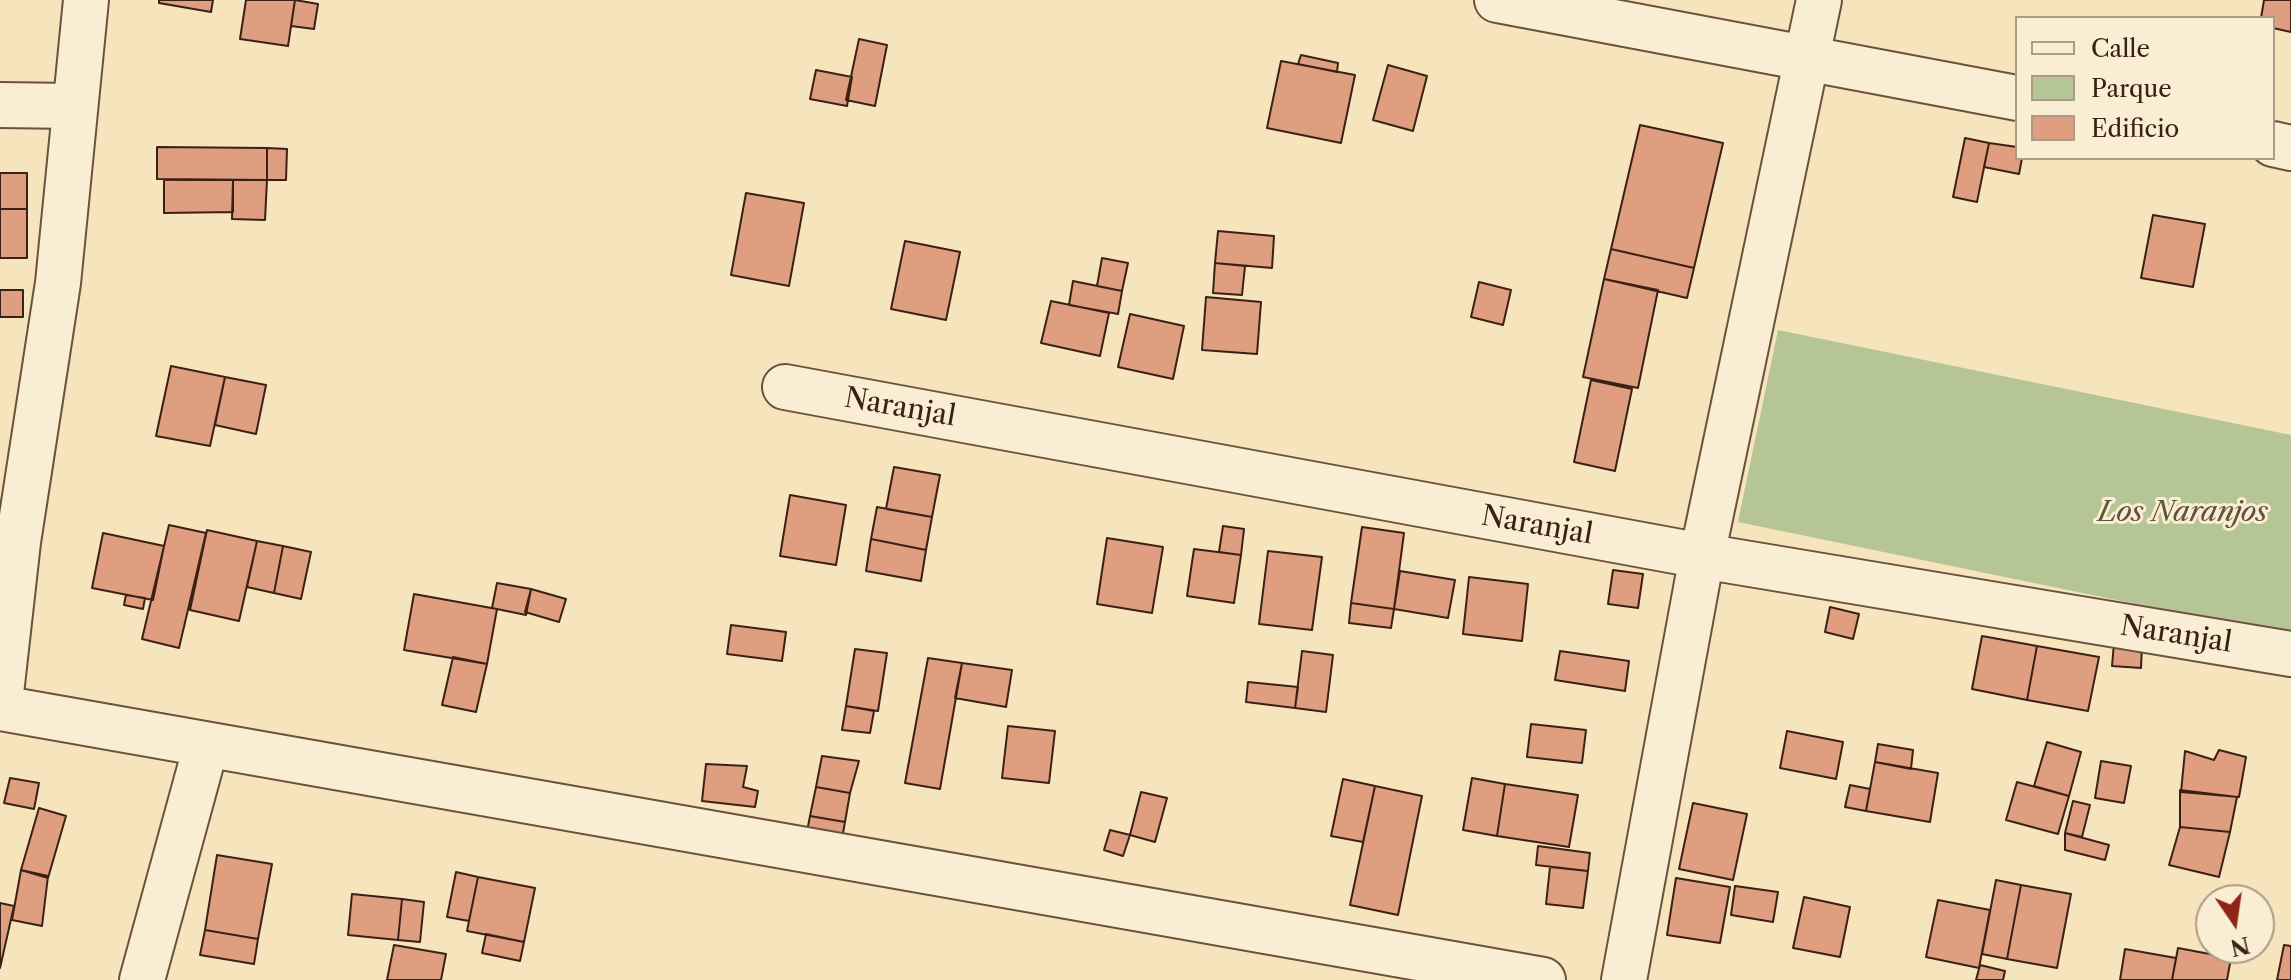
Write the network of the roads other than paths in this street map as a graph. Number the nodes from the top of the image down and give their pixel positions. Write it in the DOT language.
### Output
graph roads {
  1 [pos="86,0"];
  2 [pos="1497,0"];
  3 [pos="1819,0"];
  4 [pos="1807,60"];
  5 [pos="2015,98"];
  6 [pos="0,105"];
  7 [pos="73,106"];
  8 [pos="785,387"];
  9 [pos="9,542"];
  10 [pos="1702,556"];
  11 [pos="2291,654"];
  12 [pos="0,702"];
  13 [pos="0,708"];
  14 [pos="206,746"];
  15 [pos="142,980"];
  16 [pos="1543,980"];
  17 [pos="1624,980"];
  1 -- 7 [label="street"];
  2 -- 4 [label="street"];
  3 -- 4 [label="street"];
  4 -- 5 [label="street"];
  4 -- 10 [label="street"];
  6 -- 7 [label="street"];
  7 -- 9 [label="street"];
  8 -- 10 [label="street, Naranjal"];
  9 -- 12 [label="street"];
  10 -- 11 [label="street, Naranjal"];
  10 -- 17 [label="street"];
  13 -- 14 [label="street"];
  14 -- 15 [label="street"];
  14 -- 16 [label="street"];
}
